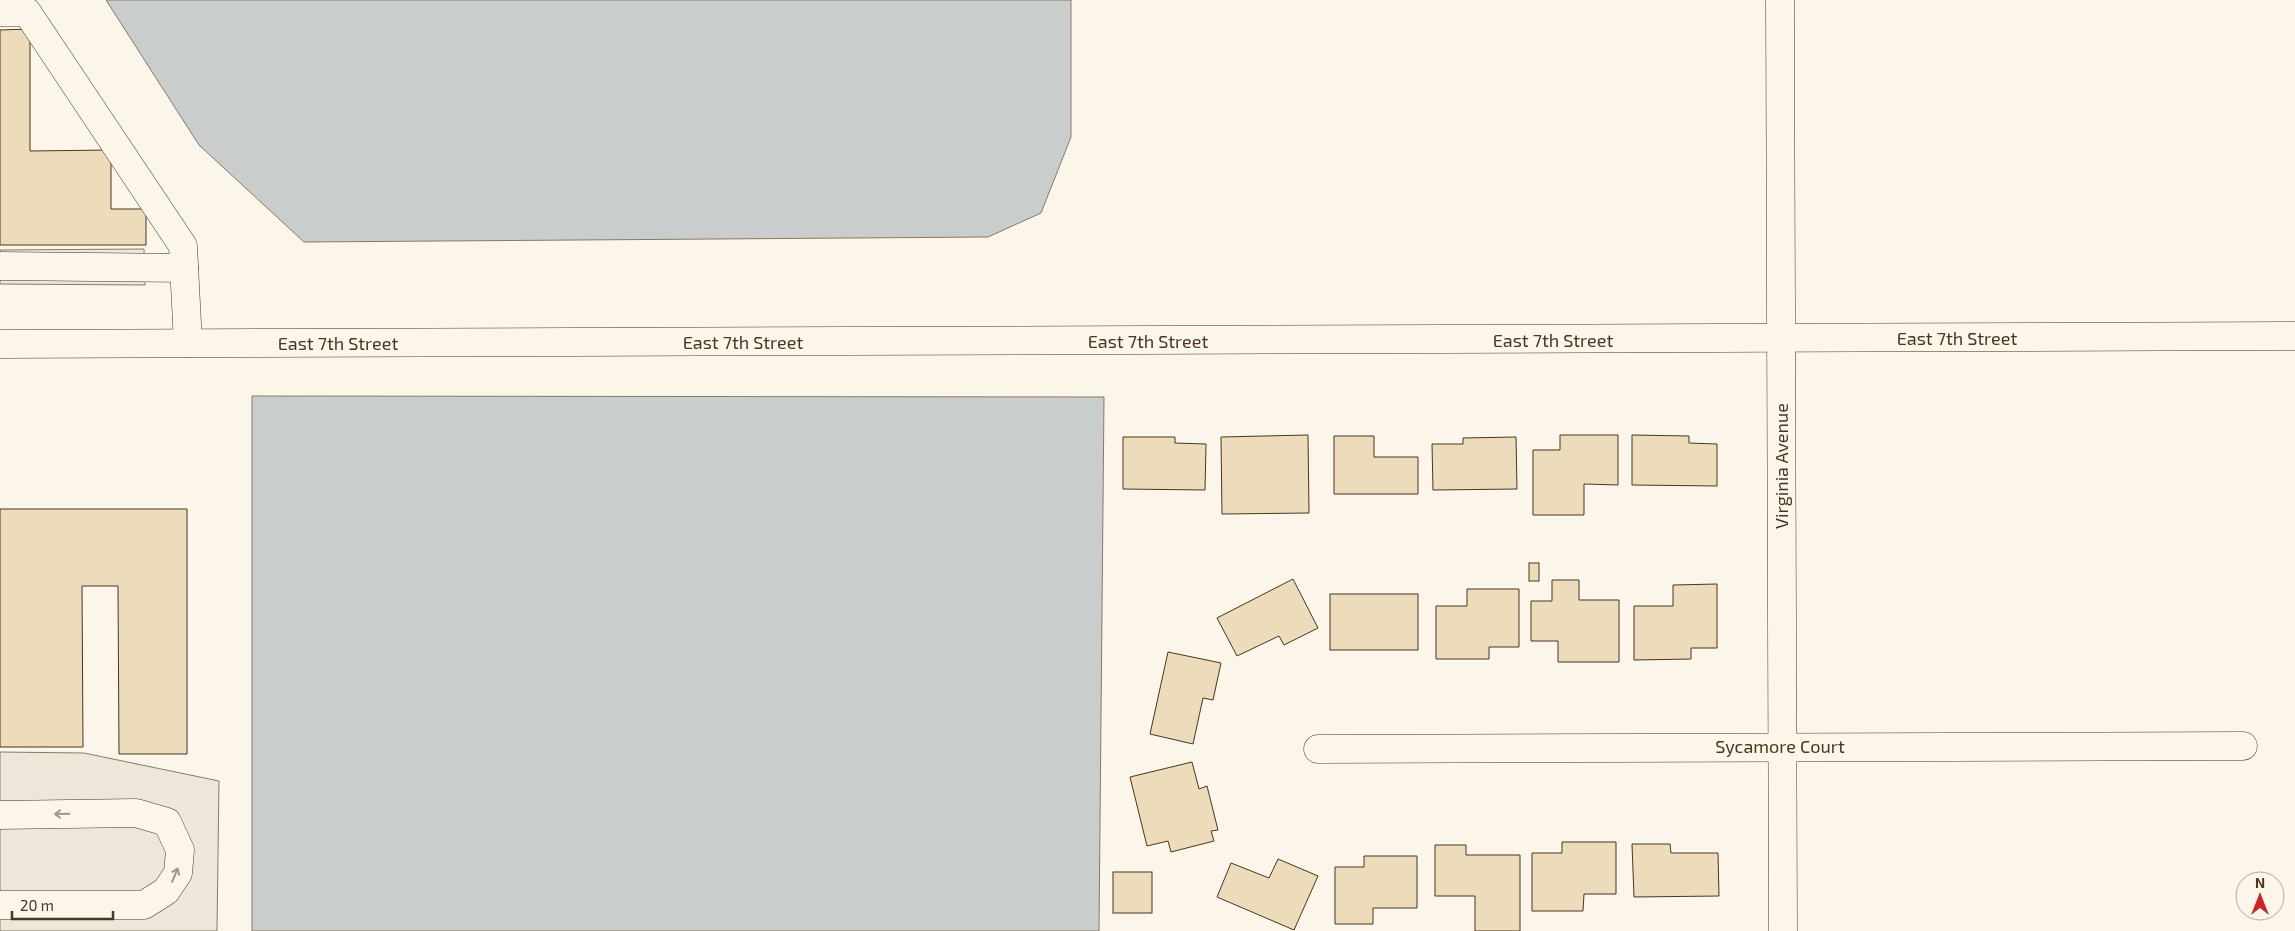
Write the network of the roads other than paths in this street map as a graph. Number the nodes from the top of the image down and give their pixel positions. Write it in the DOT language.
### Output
graph roads {
  1 [pos="1780,0"];
  2 [pos="0,12"];
  3 [pos="0,266"];
  4 [pos="184,268"];
  5 [pos="2295,336"];
  6 [pos="1780,339"];
  7 [pos="188,343"];
  8 [pos="0,344"];
  9 [pos="1782,746"];
  10 [pos="2243,746"];
  11 [pos="1318,749"];
  12 [pos="0,815"];
  13 [pos="0,905"];
  14 [pos="1783,931"];
  1 -- 6 [label="street, Virginia Avenue"];
  2 -- 4 [label="street"];
  3 -- 4 [label="street"];
  4 -- 7 [label="street"];
  5 -- 6 [label="street, East 7th Street"];
  6 -- 7 [label="street, East 7th Street"];
  6 -- 9 [label="street, Virginia Avenue"];
  7 -- 8 [label="street, East 7th Street"];
  9 -- 10 [label="street, Sycamore Court"];
  9 -- 11 [label="street, Sycamore Court"];
  9 -- 14 [label="street, Virginia Avenue"];
  13 -- 12 [label="street, one-way"];
}
